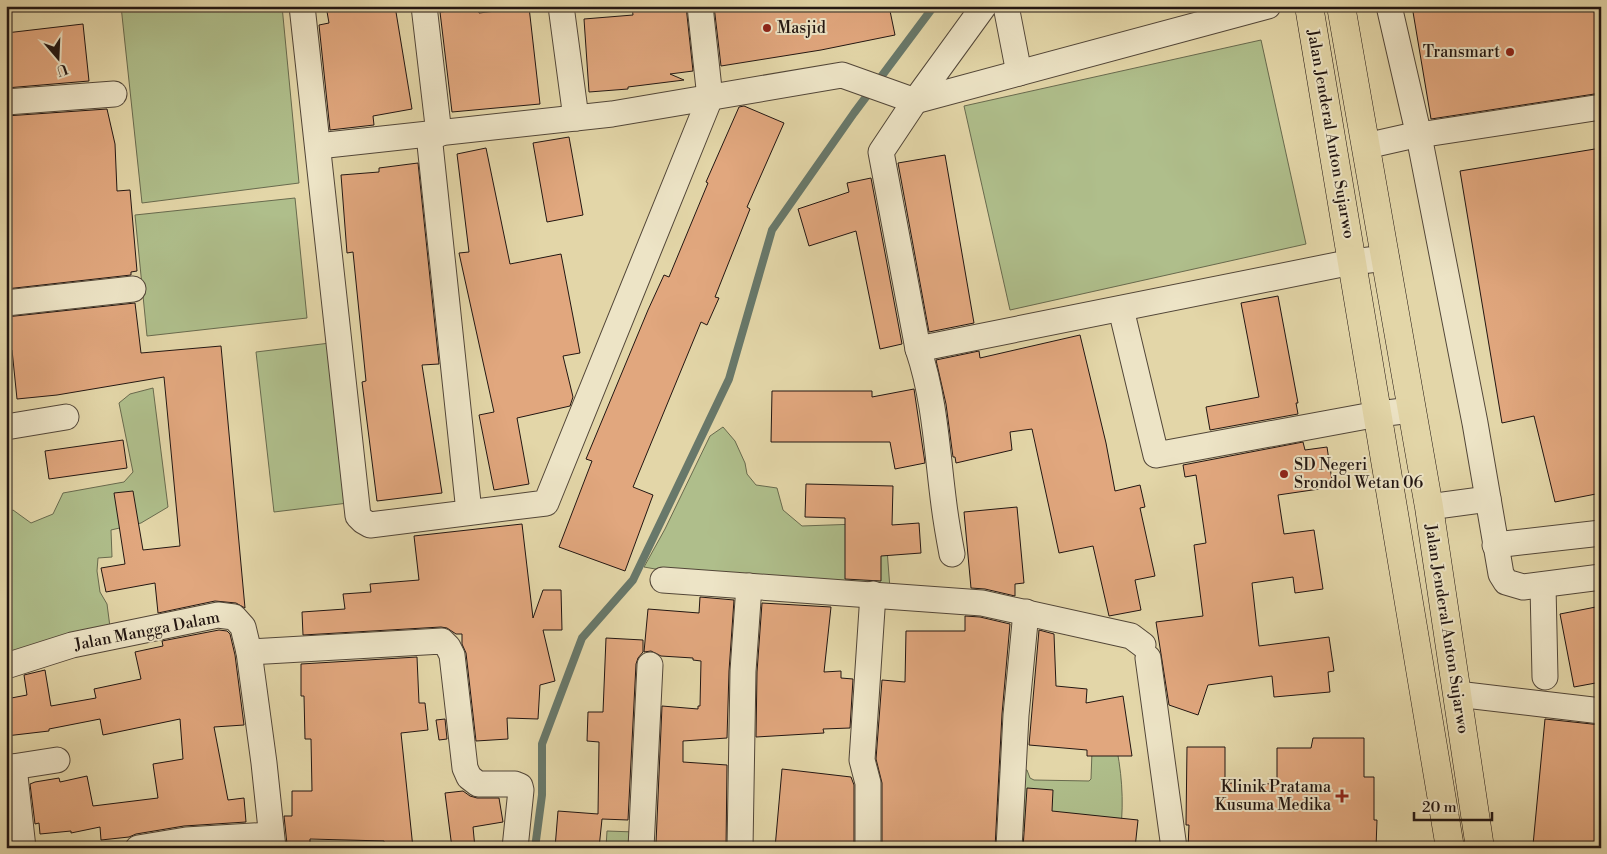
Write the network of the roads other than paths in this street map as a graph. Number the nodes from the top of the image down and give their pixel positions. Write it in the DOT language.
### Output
graph roads {
  1 [pos="302,6"];
  2 [pos="424,6"];
  3 [pos="562,6"];
  4 [pos="700,6"];
  5 [pos="984,6"];
  6 [pos="1006,6"];
  7 [pos="1268,6"];
  8 [pos="1309,6"];
  9 [pos="1342,6"];
  10 [pos="1389,6"];
  11 [pos="1019,72"];
  12 [pos="114,94"];
  13 [pos="710,98"];
  14 [pos="915,101"];
  15 [pos="6,102"];
  16 [pos="1601,107"];
  17 [pos="576,118"];
  18 [pos="434,134"];
  19 [pos="1420,136"];
  20 [pos="318,146"];
  21 [pos="1366,146"];
  22 [pos="1386,258"];
  23 [pos="1352,262"];
  24 [pos="133,289"];
  25 [pos="6,302"];
  26 [pos="1121,309"];
  27 [pos="918,349"];
  28 [pos="1412,410"];
  29 [pos="1378,414"];
  30 [pos="66,417"];
  31 [pos="6,427"];
  32 [pos="1488,499"];
  33 [pos="1429,507"];
  34 [pos="470,512"];
  35 [pos="1601,533"];
  36 [pos="1495,545"];
  37 [pos="952,554"];
  38 [pos="1601,577"];
  39 [pos="663,580"];
  40 [pos="749,586"];
  41 [pos="1544,586"];
  42 [pos="873,594"];
  43 [pos="1443,600"];
  44 [pos="1410,605"];
  45 [pos="1026,612"];
  46 [pos="248,652"];
  47 [pos="650,664"];
  48 [pos="6,666"];
  49 [pos="1545,677"];
  50 [pos="1457,694"];
  51 [pos="1601,711"];
  52 [pos="57,760"];
  53 [pos="10,767"];
  54 [pos="272,841"];
  55 [pos="23,848"];
  56 [pos="138,848"];
  57 [pos="515,848"];
  58 [pos="641,848"];
  59 [pos="740,848"];
  60 [pos="868,848"];
  61 [pos="1010,848"];
  62 [pos="1174,848"];
  63 [pos="1450,848"];
  64 [pos="1480,848"];
  1 -- 20 [label="street"];
  2 -- 18 [label="street"];
  3 -- 17 [label="street"];
  4 -- 13 [label="street"];
  5 -- 14 [label="street"];
  6 -- 11 [label="street"];
  7 -- 11 [label="street"];
  8 -- 23 [label="highway, Jalan Jenderal Anton Sujarwo"];
  9 -- 21 [label="highway, Jalan Jenderal Anton Sujarwo"];
  10 -- 19 [label="street"];
  11 -- 14 [label="street"];
  12 -- 15 [label="street"];
  13 -- 14 [label="street"];
  13 -- 17 [label="street"];
  13 -- 34 [label="street"];
  14 -- 27 [label="street"];
  16 -- 19 [label="street"];
  17 -- 18 [label="street"];
  18 -- 20 [label="street"];
  18 -- 34 [label="street"];
  19 -- 21 [label="street"];
  19 -- 32 [label="street"];
  20 -- 34 [label="street"];
  21 -- 22 [label="highway, Jalan Jenderal Anton Sujarwo"];
  22 -- 23 [label="street, Jalan Jenderal Anton Sujarwo"];
  22 -- 28 [label="highway, Jalan Jenderal Anton Sujarwo"];
  23 -- 26 [label="street"];
  23 -- 29 [label="highway, Jalan Jenderal Anton Sujarwo"];
  24 -- 25 [label="street"];
  26 -- 27 [label="street"];
  26 -- 29 [label="street"];
  27 -- 37 [label="street"];
  28 -- 29 [label="street"];
  28 -- 33 [label="highway, Jalan Jenderal Anton Sujarwo"];
  29 -- 44 [label="highway, Jalan Jenderal Anton Sujarwo"];
  30 -- 31 [label="street"];
  32 -- 33 [label="street"];
  32 -- 36 [label="street"];
  33 -- 43 [label="highway, Jalan Jenderal Anton Sujarwo"];
  35 -- 36 [label="street"];
  36 -- 41 [label="street"];
  38 -- 41 [label="street"];
  39 -- 40 [label="street"];
  40 -- 42 [label="street"];
  40 -- 59 [label="street"];
  41 -- 49 [label="street"];
  42 -- 45 [label="street"];
  42 -- 60 [label="street"];
  43 -- 44 [label="highway"];
  43 -- 50 [label="highway, Jalan Jenderal Anton Sujarwo"];
  44 -- 63 [label="highway, Jalan Jenderal Anton Sujarwo"];
  45 -- 61 [label="street"];
  45 -- 62 [label="street"];
  46 -- 48 [label="street, Jalan Mangga Dalam"];
  46 -- 54 [label="street, Jalan Mangga Dalam"];
  46 -- 57 [label="street"];
  47 -- 58 [label="street"];
  50 -- 51 [label="street"];
  50 -- 64 [label="highway, Jalan Jenderal Anton Sujarwo"];
  52 -- 53 [label="street"];
  53 -- 55 [label="street"];
  54 -- 56 [label="street"];
}
